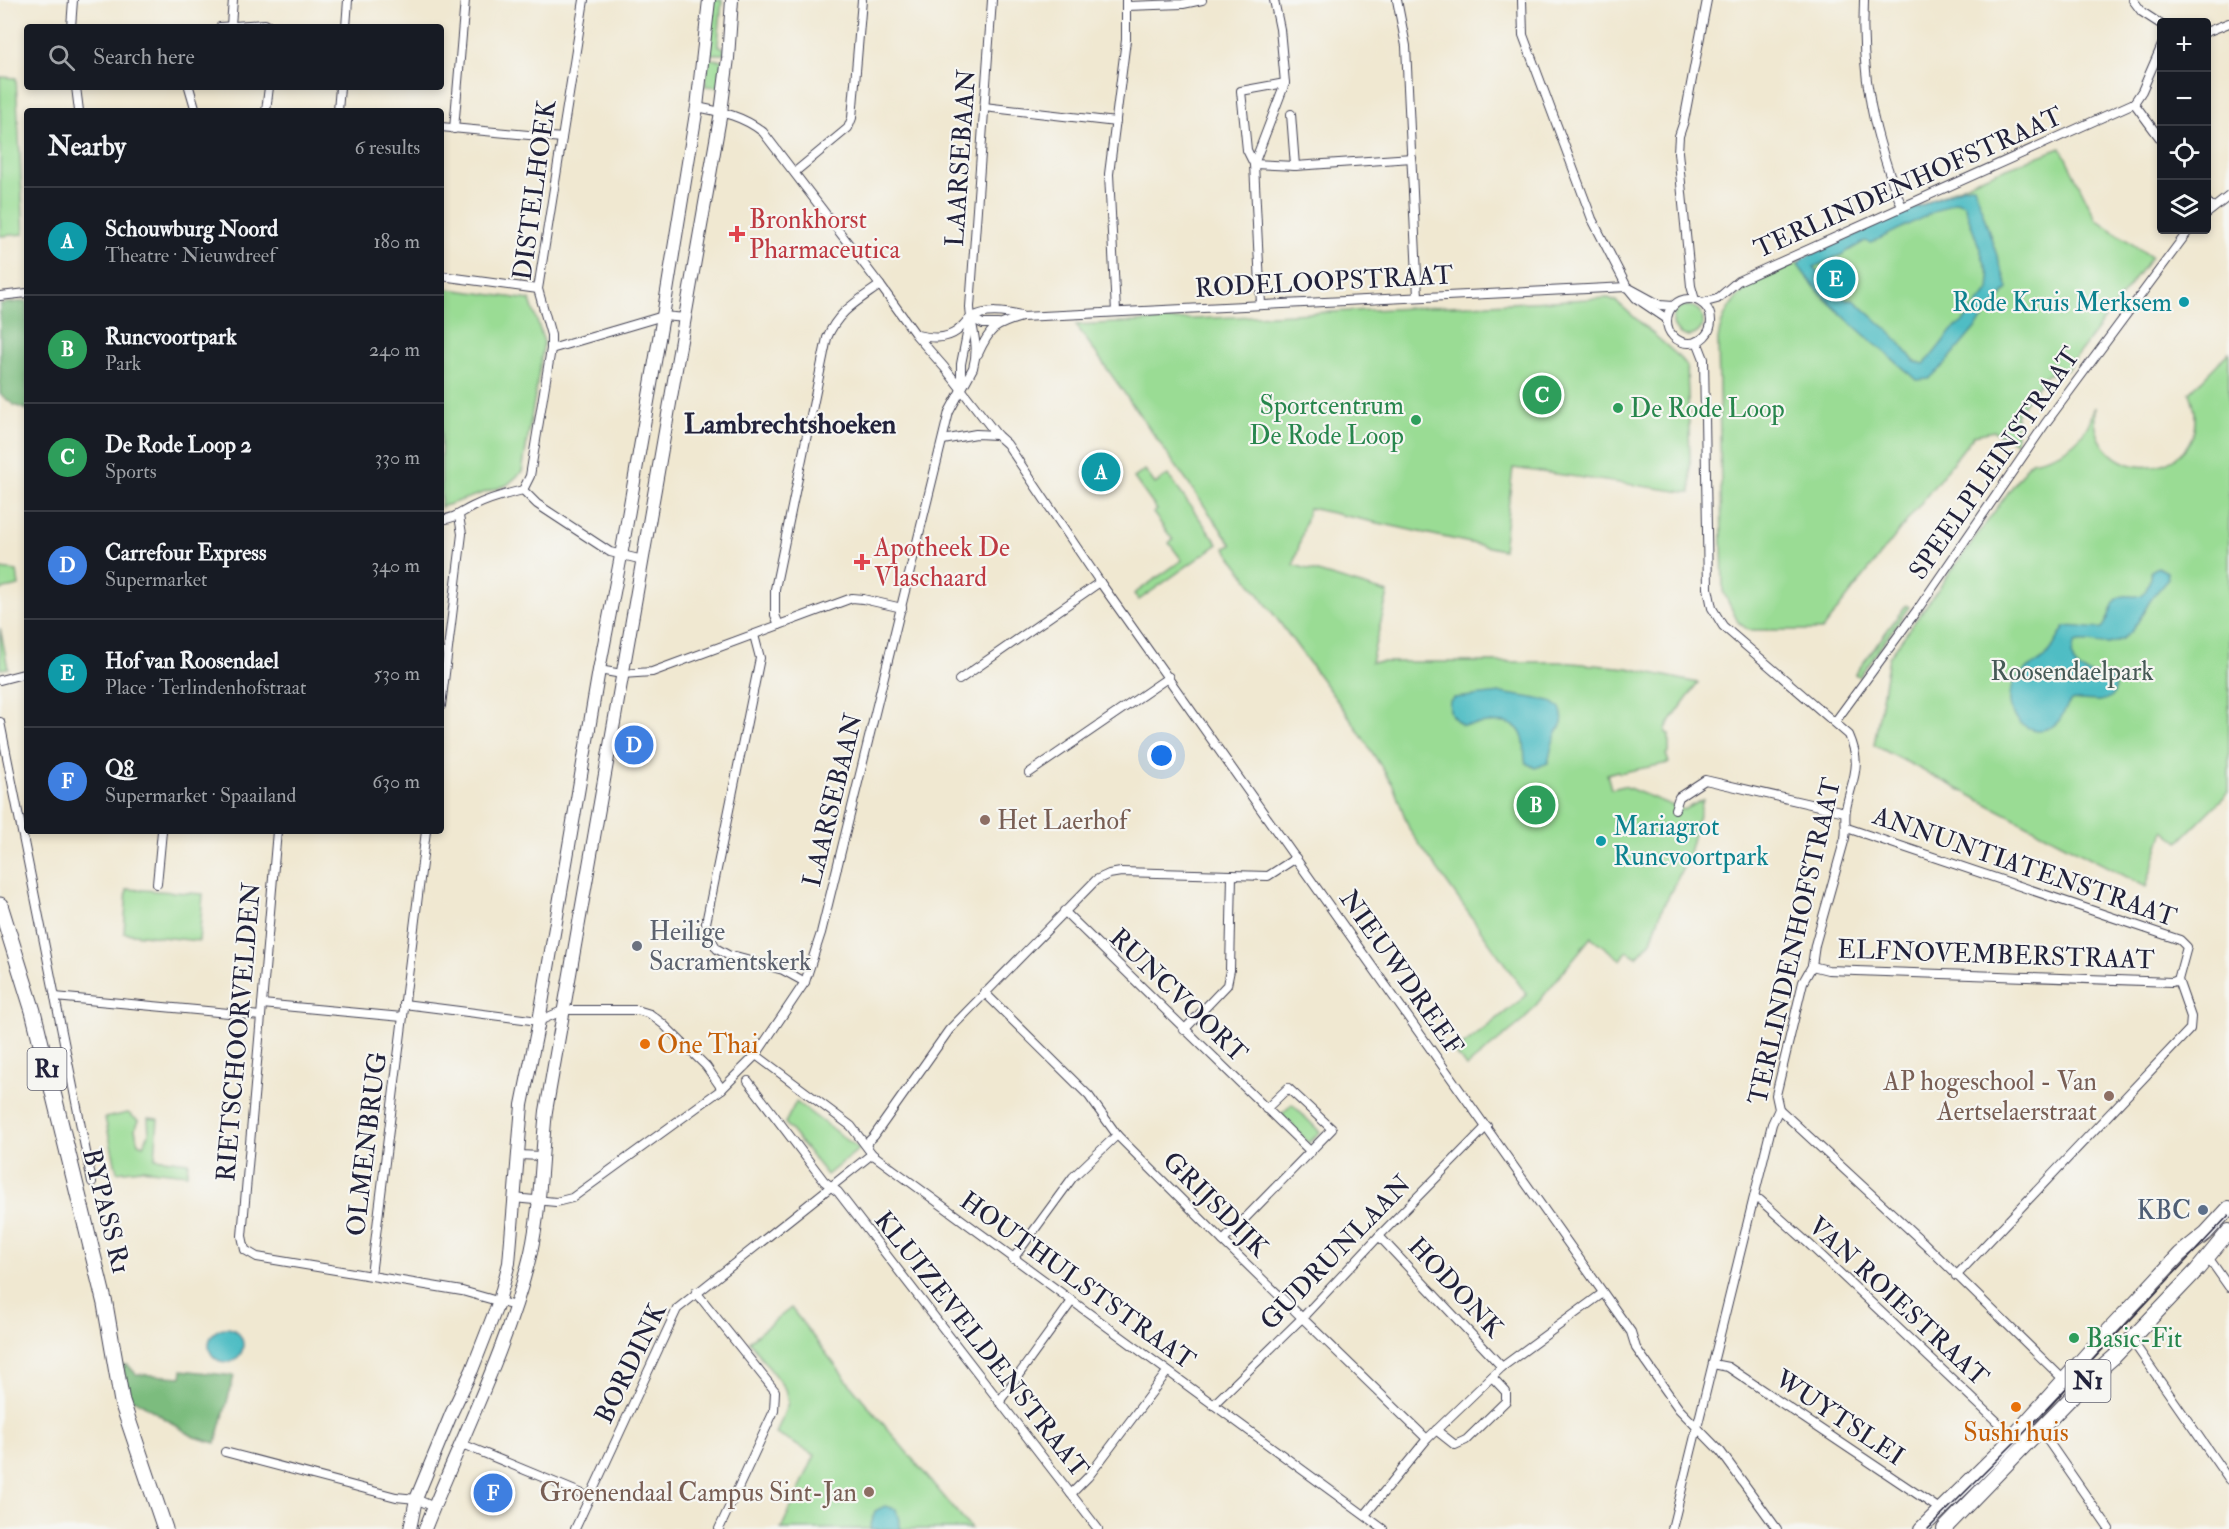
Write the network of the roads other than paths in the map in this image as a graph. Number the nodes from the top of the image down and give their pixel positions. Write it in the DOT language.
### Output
graph roads {
  1 [pos="73,0"];
  2 [pos="233,0"];
  3 [pos="348,0"];
  4 [pos="465,0"];
  5 [pos="584,0"];
  6 [pos="709,0"];
  7 [pos="732,0"];
  8 [pos="862,0"];
  9 [pos="992,0"];
  10 [pos="1202,0"];
  11 [pos="1274,0"];
  12 [pos="1397,0"];
  13 [pos="1522,0"];
  14 [pos="1707,0"];
  15 [pos="1864,0"];
  16 [pos="2133,0"];
  17 [pos="1126,3"];
  18 [pos="2157,22"];
  19 [pos="2229,23"];
  20 [pos="71,24"];
  21 [pos="231,24"];
  22 [pos="346,24"];
  23 [pos="2211,30"];
  24 [pos="2157,56"];
  25 [pos="1284,83"];
  26 [pos="76,90"];
  27 [pos="190,90"];
  28 [pos="268,90"];
  29 [pos="340,90"];
  30 [pos="2134,103"];
  31 [pos="697,107"];
  32 [pos="984,107"];
  33 [pos="79,108"];
  34 [pos="194,108"];
  35 [pos="266,108"];
  36 [pos="338,108"];
  37 [pos="721,112"];
  38 [pos="1290,114"];
  39 [pos="1116,122"];
  40 [pos="444,128"];
  41 [pos="454,129"];
  42 [pos="2157,134"];
  43 [pos="562,138"];
  44 [pos="1412,158"];
  45 [pos="1254,164"];
  46 [pos="1295,166"];
  47 [pos="795,172"];
  48 [pos="2229,196"];
  49 [pos="1902,207"];
  50 [pos="2211,210"];
  51 [pos="2186,234"];
  52 [pos="444,276"];
  53 [pos="880,285"];
  54 [pos="1628,287"];
  55 [pos="538,289"];
  56 [pos="24,293"];
  57 [pos="0,296"];
  58 [pos="1418,297"];
  59 [pos="1698,302"];
  60 [pos="1261,305"];
  61 [pos="1673,306"];
  62 [pos="1116,312"];
  63 [pos="663,316"];
  64 [pos="1022,316"];
  65 [pos="686,318"];
  66 [pos="971,318"];
  67 [pos="1667,319"];
  68 [pos="998,324"];
  69 [pos="916,335"];
  70 [pos="1697,341"];
  71 [pos="551,349"];
  72 [pos="975,360"];
  73 [pos="962,389"];
  74 [pos="997,435"];
  75 [pos="943,440"];
  76 [pos="523,490"];
  77 [pos="459,516"];
  78 [pos="444,519"];
  79 [pos="621,556"];
  80 [pos="643,560"];
  81 [pos="1100,582"];
  82 [pos="902,608"];
  83 [pos="779,625"];
  84 [pos="754,635"];
  85 [pos="598,670"];
  86 [pos="24,674"];
  87 [pos="622,674"];
  88 [pos="1169,678"];
  89 [pos="0,680"];
  90 [pos="959,680"];
  91 [pos="444,681"];
  92 [pos="0,722"];
  93 [pos="1835,722"];
  94 [pos="1029,773"];
  95 [pos="1675,809"];
  96 [pos="1845,812"];
  97 [pos="1847,828"];
  98 [pos="24,833"];
  99 [pos="24,834"];
  100 [pos="162,834"];
  101 [pos="277,834"];
  102 [pos="426,834"];
  103 [pos="1296,858"];
  104 [pos="1232,875"];
  105 [pos="157,884"];
  106 [pos="0,905"];
  107 [pos="1064,911"];
  108 [pos="1812,966"];
  109 [pos="2178,981"];
  110 [pos="805,982"];
  111 [pos="984,992"];
  112 [pos="55,997"];
  113 [pos="262,1004"];
  114 [pos="404,1004"];
  115 [pos="564,1010"];
  116 [pos="261,1016"];
  117 [pos="402,1017"];
  118 [pos="539,1021"];
  119 [pos="1184,1030"];
  120 [pos="756,1055"];
  121 [pos="748,1081"];
  122 [pos="722,1089"];
  123 [pos="1266,1109"];
  124 [pos="1779,1109"];
  125 [pos="1487,1126"];
  126 [pos="1117,1135"];
  127 [pos="866,1144"];
  128 [pos="1311,1152"];
  129 [pos="872,1154"];
  130 [pos="518,1155"];
  131 [pos="542,1156"];
  132 [pos="93,1182"];
  133 [pos="831,1187"];
  134 [pos="513,1198"];
  135 [pos="539,1199"];
  136 [pos="1755,1199"];
  137 [pos="2229,1208"];
  138 [pos="2229,1231"];
  139 [pos="1379,1236"];
  140 [pos="1223,1241"];
  141 [pos="2208,1257"];
  142 [pos="1013,1259"];
  143 [pos="371,1275"];
  144 [pos="1956,1276"];
  145 [pos="2229,1287"];
  146 [pos="696,1292"];
  147 [pos="1603,1293"];
  148 [pos="499,1301"];
  149 [pos="1072,1301"];
  150 [pos="515,1306"];
  151 [pos="1302,1318"];
  152 [pos="2131,1340"];
  153 [pos="1713,1364"];
  154 [pos="1502,1366"];
  155 [pos="1167,1372"];
  156 [pos="1492,1377"];
  157 [pos="2064,1380"];
  158 [pos="999,1402"];
  159 [pos="1213,1405"];
  160 [pos="1697,1428"];
  161 [pos="1436,1430"];
  162 [pos="2039,1433"];
  163 [pos="2014,1435"];
  164 [pos="1427,1439"];
  165 [pos="462,1444"];
  166 [pos="225,1452"];
  167 [pos="2229,1480"];
  168 [pos="1071,1494"];
  169 [pos="590,1497"];
  170 [pos="416,1499"];
  171 [pos="434,1507"];
  172 [pos="1941,1510"];
  173 [pos="1365,1515"];
  174 [pos="165,1529"];
  175 [pos="410,1529"];
  176 [pos="425,1529"];
  177 [pos="575,1529"];
  178 [pos="719,1529"];
  179 [pos="1098,1529"];
  180 [pos="1383,1529"];
  181 [pos="1672,1529"];
  182 [pos="1777,1529"];
  183 [pos="1921,1529"];
  184 [pos="1944,1529"];
  185 [pos="2109,1529"];
  1 -- 20 [label="street"];
  2 -- 21 [label="street"];
  3 -- 22 [label="street"];
  4 -- 41 [label="street"];
  5 -- 43 [label="street, DISTELHOEK"];
  6 -- 31 [label="street"];
  7 -- 37 [label="street"];
  8 -- 47 [label="street"];
  9 -- 32 [label="street, LAARSEBAAN"];
  10 -- 17 [label="street"];
  11 -- 25 [label="street"];
  12 -- 44 [label="street"];
  13 -- 54 [label="street"];
  14 -- 59 [label="street"];
  15 -- 49 [label="street"];
  16 -- 18 [label="street"];
  17 -- 39 [label="street"];
  19 -- 23 [label="street"];
  24 -- 30 [label="street"];
  25 -- 45 [label="street"];
  25 -- 45 [label="street"];
  26 -- 33 [label="street"];
  27 -- 34 [label="street"];
  28 -- 35 [label="street"];
  29 -- 36 [label="street"];
  30 -- 42 [label="street"];
  30 -- 49 [label="street, TERLINDENHOFSTRAAT"];
  31 -- 37 [label="street, NIEUWDREEF"];
  31 -- 63 [label="street"];
  32 -- 39 [label="street"];
  32 -- 66 [label="street, LAARSEBAAN"];
  37 -- 47 [label="street, NIEUWDREEF"];
  37 -- 65 [label="street"];
  38 -- 46 [label="street"];
  39 -- 62 [label="street"];
  40 -- 41 [label="street"];
  41 -- 43 [label="street"];
  43 -- 55 [label="street, DISTELHOEK"];
  44 -- 46 [label="street"];
  44 -- 58 [label="street"];
  45 -- 46 [label="street"];
  45 -- 60 [label="street"];
  47 -- 53 [label="street, NIEUWDREEF"];
  48 -- 50 [label="street"];
  49 -- 59 [label="street, TERLINDENHOFSTRAAT"];
  51 -- 93 [label="street, SPEELPLEINSTRAAT"];
  52 -- 55 [label="street"];
  53 -- 69 [label="street, NIEUWDREEF"];
  53 -- 83 [label="street"];
  54 -- 58 [label="street, RODELOOPSTRAAT"];
  54 -- 61 [label="street"];
  54 -- 67 [label="street"];
  55 -- 71 [label="street, DISTELHOEK"];
  56 -- 57 [label="street"];
  58 -- 60 [label="street, RODELOOPSTRAAT"];
  59 -- 61 [label="street"];
  59 -- 70 [label="street"];
  60 -- 62 [label="street, RODELOOPSTRAAT"];
  61 -- 67 [label="street"];
  62 -- 64 [label="street, RODELOOPSTRAAT"];
  63 -- 65 [label="street"];
  63 -- 71 [label="street"];
  63 -- 79 [label="street"];
  64 -- 66 [label="street, RODELOOPSTRAAT"];
  64 -- 68 [label="street, RODELOOPSTRAAT"];
  65 -- 80 [label="street"];
  66 -- 68 [label="street"];
  66 -- 69 [label="street"];
  66 -- 72 [label="street, LAARSEBAAN"];
  66 -- 73 [label="street, LAARSEBAAN"];
  67 -- 70 [label="street"];
  68 -- 72 [label="street"];
  69 -- 73 [label="street, NIEUWDREEF"];
  70 -- 93 [label="street, TERLINDENHOFSTRAAT"];
  71 -- 76 [label="street, DISTELHOEK"];
  72 -- 73 [label="street, LAARSEBAAN"];
  73 -- 74 [label="street, NIEUWDREEF"];
  73 -- 75 [label="street, LAARSEBAAN"];
  74 -- 75 [label="street"];
  74 -- 81 [label="street, NIEUWDREEF"];
  75 -- 82 [label="street, LAARSEBAAN"];
  76 -- 77 [label="street"];
  76 -- 79 [label="street"];
  77 -- 78 [label="street"];
  77 -- 91 [label="street"];
  79 -- 80 [label="street"];
  79 -- 85 [label="street"];
  80 -- 87 [label="street"];
  81 -- 88 [label="street, NIEUWDREEF"];
  81 -- 90 [label="street"];
  82 -- 83 [label="street"];
  82 -- 110 [label="street, LAARSEBAAN"];
  83 -- 84 [label="street"];
  84 -- 87 [label="street"];
  84 -- 110 [label="street"];
  85 -- 87 [label="street"];
  85 -- 118 [label="street"];
  86 -- 89 [label="street"];
  87 -- 115 [label="street"];
  88 -- 94 [label="street"];
  88 -- 103 [label="street, NIEUWDREEF"];
  92 -- 98 [label="street"];
  93 -- 96 [label="street, TERLINDENHOFSTRAAT"];
  95 -- 96 [label="street"];
  96 -- 97 [label="street, TERLINDENHOFSTRAAT"];
  97 -- 108 [label="street, TERLINDENHOFSTRAAT"];
  97 -- 109 [label="street, ANNUNTIATENSTRAAT"];
  99 -- 112 [label="street"];
  100 -- 105 [label="street"];
  101 -- 113 [label="street, RIETSCHOORVELDEN"];
  102 -- 114 [label="street, OLMENBRUG"];
  103 -- 104 [label="street"];
  103 -- 125 [label="street, NIEUWDREEF"];
  104 -- 107 [label="street"];
  104 -- 119 [label="street"];
  106 -- 174 [label="highway, BYPASS R1 / R1"];
  107 -- 111 [label="street"];
  107 -- 119 [label="street, RUNCVOORT"];
  108 -- 109 [label="street, ELFNOVEMBERSTRAAT"];
  108 -- 124 [label="street, TERLINDENHOFSTRAAT"];
  109 -- 144 [label="street"];
  110 -- 120 [label="street, LAARSEBAAN"];
  111 -- 126 [label="street, GRIJSDIJK"];
  111 -- 127 [label="street"];
  112 -- 116 [label="street"];
  112 -- 132 [label="street"];
  113 -- 116 [label="street, RIETSCHOORVELDEN"];
  113 -- 117 [label="street"];
  114 -- 117 [label="street, OLMENBRUG"];
  114 -- 118 [label="street"];
  115 -- 118 [label="street"];
  115 -- 122 [label="street"];
  115 -- 131 [label="street"];
  116 -- 143 [label="street, RIETSCHOORVELDEN"];
  117 -- 143 [label="street, OLMENBRUG"];
  118 -- 130 [label="street"];
  119 -- 123 [label="street, RUNCVOORT"];
  120 -- 122 [label="street, LAARSEBAAN"];
  120 -- 127 [label="street, HOUTHULSTSTRAAT"];
  121 -- 133 [label="street"];
  122 -- 135 [label="street, LAARSEBAAN"];
  123 -- 128 [label="street, RUNCVOORT"];
  123 -- 128 [label="street"];
  124 -- 136 [label="street, TERLINDENHOFSTRAAT"];
  124 -- 144 [label="street"];
  125 -- 139 [label="street, GUDRUNLAAN"];
  125 -- 147 [label="street, NIEUWDREEF"];
  126 -- 140 [label="street, GRIJSDIJK"];
  126 -- 142 [label="street"];
  127 -- 129 [label="street, HOUTHULSTSTRAAT"];
  128 -- 140 [label="street"];
  129 -- 133 [label="street, BORDINK"];
  129 -- 142 [label="street, HOUTHULSTSTRAAT"];
  130 -- 131 [label="street"];
  130 -- 134 [label="street"];
  131 -- 135 [label="street"];
  133 -- 146 [label="street, BORDINK"];
  133 -- 158 [label="street, KLUIZEVELDENSTRAAT"];
  134 -- 135 [label="street, LAARSEBAAN"];
  134 -- 148 [label="street"];
  135 -- 150 [label="street"];
  136 -- 153 [label="street, TERLINDENHOFSTRAAT"];
  136 -- 163 [label="street, VAN ROIESTRAAT"];
  137 -- 157 [label="main road, N1"];
  138 -- 141 [label="main road, N1"];
  139 -- 151 [label="street, GUDRUNLAAN"];
  139 -- 154 [label="street, HODONK"];
  140 -- 151 [label="street, GRIJSDIJK"];
  141 -- 145 [label="street"];
  141 -- 152 [label="main road, N1"];
  142 -- 149 [label="street, HOUTHULSTSTRAAT"];
  143 -- 148 [label="street"];
  144 -- 157 [label="street"];
  146 -- 169 [label="street, BORDINK"];
  146 -- 178 [label="street"];
  147 -- 154 [label="street"];
  147 -- 160 [label="street, NIEUWDREEF"];
  148 -- 150 [label="street"];
  148 -- 170 [label="street"];
  149 -- 155 [label="street, HOUTHULSTSTRAAT"];
  149 -- 158 [label="street"];
  150 -- 165 [label="street"];
  151 -- 159 [label="street, GUDRUNLAAN"];
  151 -- 164 [label="street, GRIJSDIJK"];
  152 -- 162 [label="main road, N1"];
  152 -- 167 [label="street"];
  153 -- 160 [label="street, TERLINDENHOFSTRAAT"];
  153 -- 172 [label="street, WUYTSLEI"];
  154 -- 156 [label="street"];
  155 -- 159 [label="street, HOUTHULSTSTRAAT"];
  155 -- 168 [label="street"];
  156 -- 161 [label="street"];
  156 -- 161 [label="street"];
  157 -- 163 [label="main road, N1"];
  158 -- 168 [label="street, KLUIZEVELDENSTRAAT"];
  159 -- 173 [label="street, HOUTHULSTSTRAAT"];
  160 -- 181 [label="street, TERLINDENHOFSTRAAT"];
  160 -- 182 [label="street, NIEUWDREEF"];
  161 -- 164 [label="street"];
  162 -- 163 [label="street"];
  162 -- 184 [label="main road, N1"];
  162 -- 185 [label="street"];
  163 -- 172 [label="main road, N1"];
  164 -- 173 [label="street"];
  165 -- 169 [label="street"];
  165 -- 171 [label="street"];
  166 -- 170 [label="street"];
  168 -- 179 [label="street, KLUIZEVELDENSTRAAT"];
  169 -- 177 [label="street, BORDINK"];
  170 -- 171 [label="street"];
  170 -- 175 [label="street"];
  171 -- 176 [label="street"];
  172 -- 183 [label="main road, N1"];
  173 -- 180 [label="street, HOUTHULSTSTRAAT"];
}
